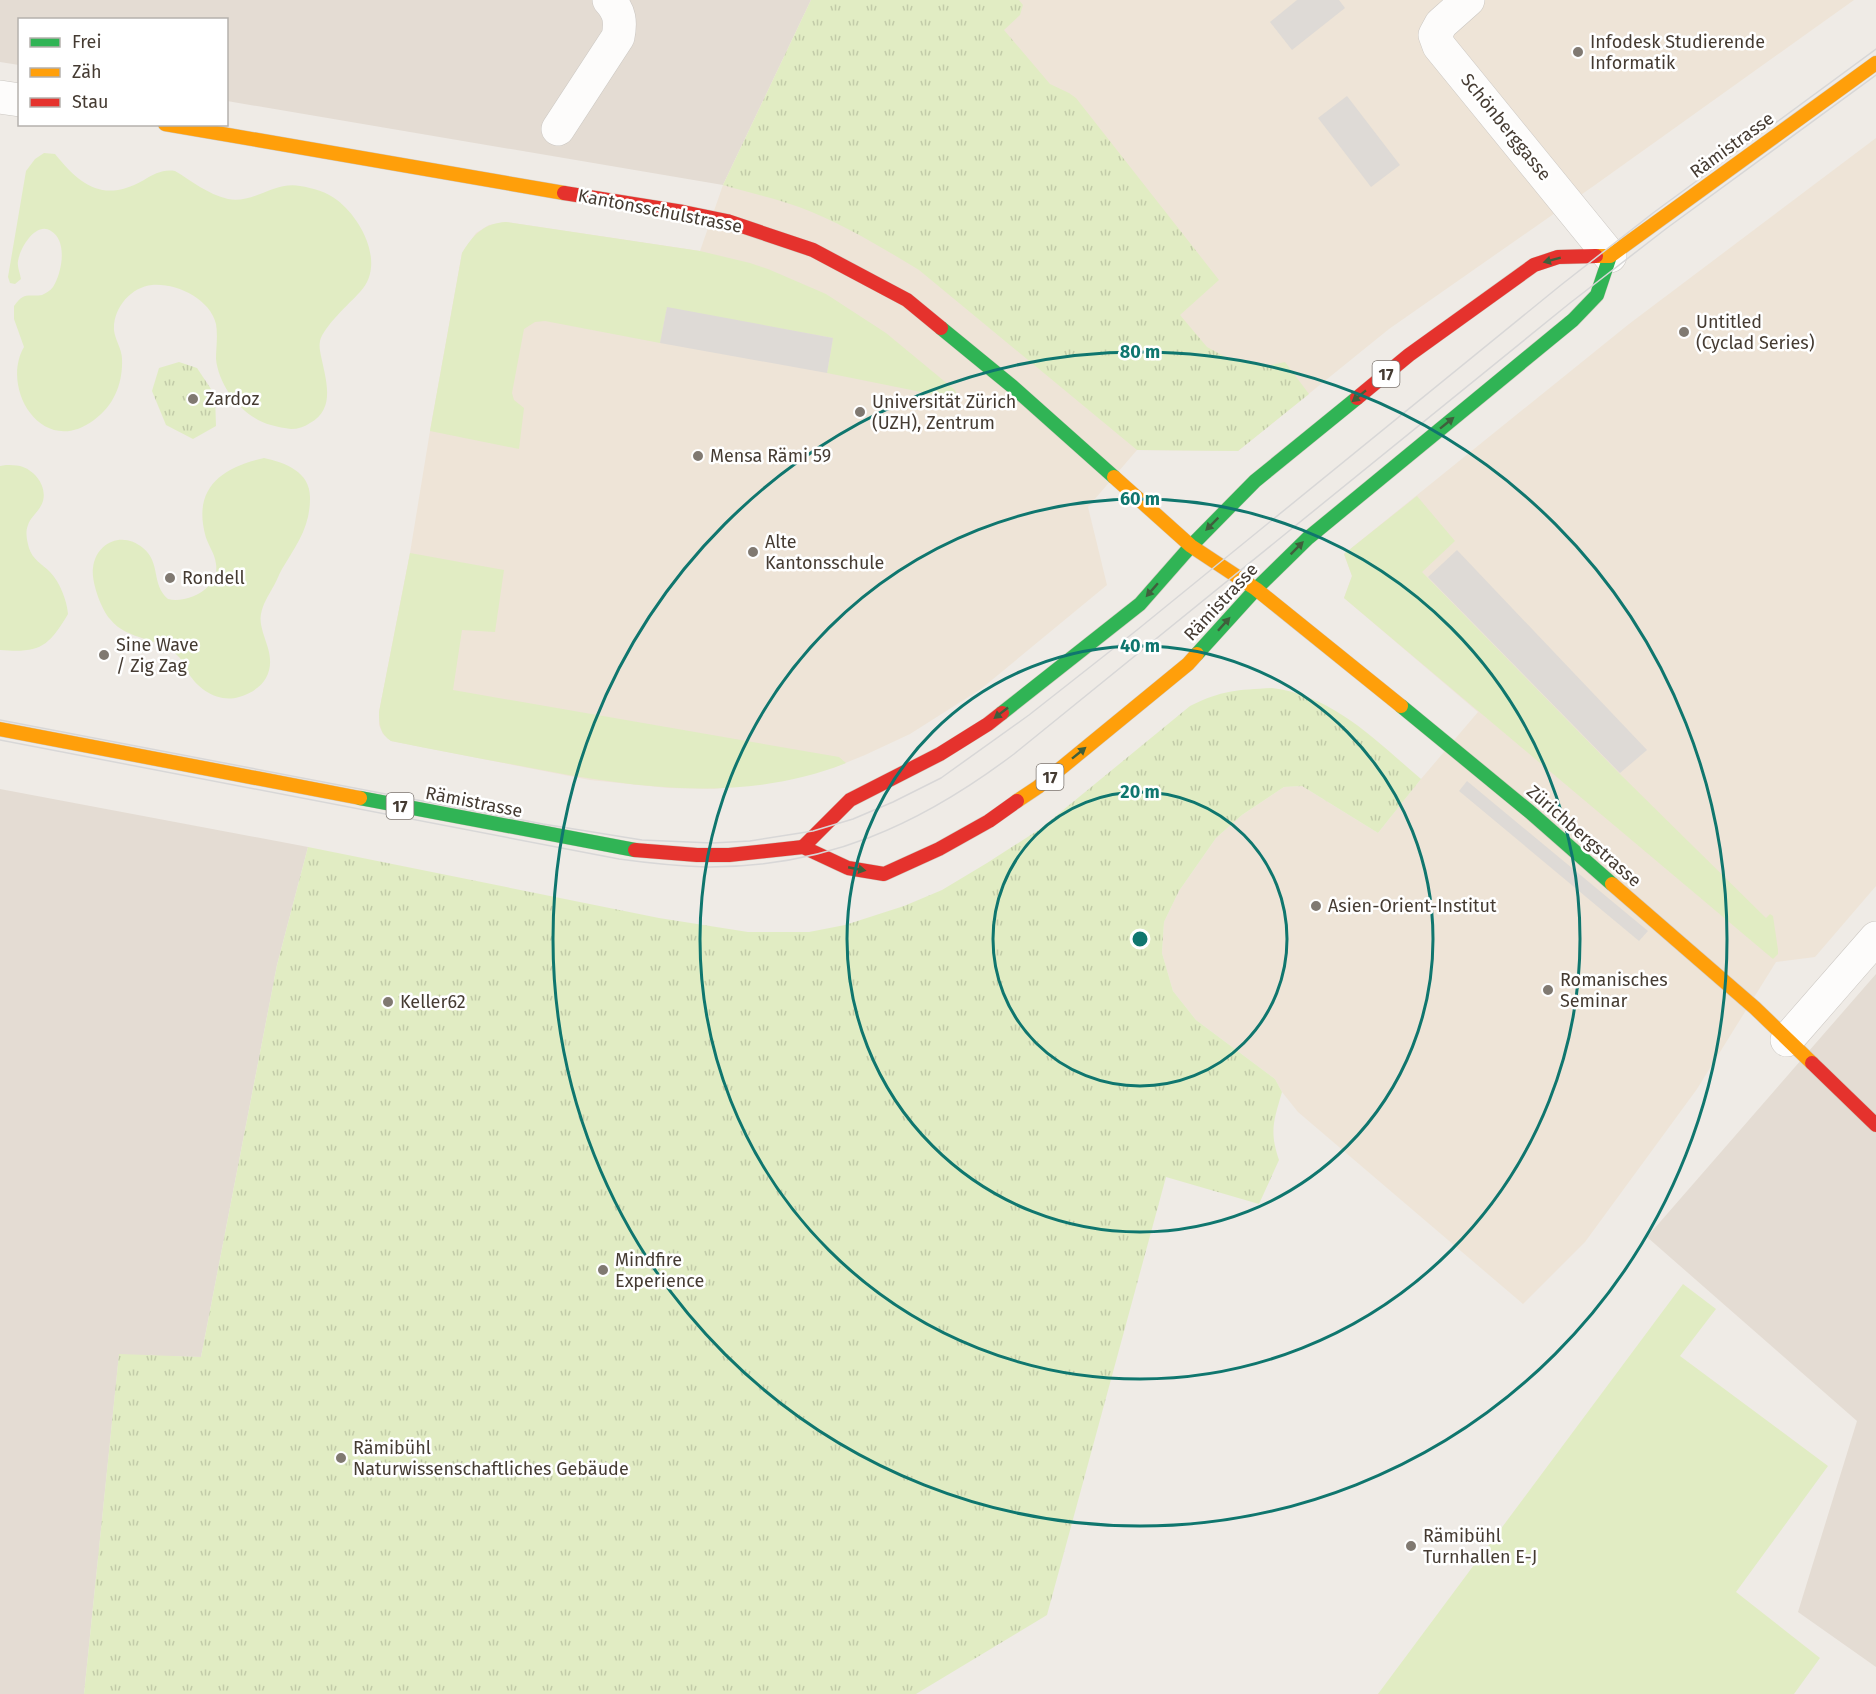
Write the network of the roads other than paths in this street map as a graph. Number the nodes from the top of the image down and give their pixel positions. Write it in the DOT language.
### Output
graph roads {
  1 [pos="609,0"];
  2 [pos="1468,0"];
  3 [pos="1876,63"];
  4 [pos="0,97"];
  5 [pos="18,100"];
  6 [pos="176,126"];
  7 [pos="558,129"];
  8 [pos="1610,256"];
  9 [pos="1191,546"];
  10 [pos="1256,589"];
  11 [pos="0,729"];
  12 [pos="803,847"];
  13 [pos="1876,938"];
  14 [pos="1787,1040"];
  15 [pos="1876,1125"];
  1 -- 7 [label="street"];
  2 -- 8 [label="street, Schönberggasse"];
  3 -- 8 [label="main road, Rämistrasse"];
  4 -- 5 [label="street"];
  6 -- 9 [label="main road, Kantonsschulstrasse"];
  8 -- 9 [label="main road, 17, one-way"];
  10 -- 8 [label="main road, Rämistrasse / 17, one-way"];
  9 -- 10 [label="main road, Kantonsschulstrasse"];
  9 -- 12 [label="main road, 17, one-way"];
  12 -- 10 [label="main road, Rämistrasse / 17, one-way"];
  10 -- 14 [label="main road, Zürichbergstrasse"];
  11 -- 12 [label="main road, Rämistrasse / 17"];
  13 -- 14 [label="street"];
  14 -- 15 [label="main road, Zürichbergstrasse"];
}
